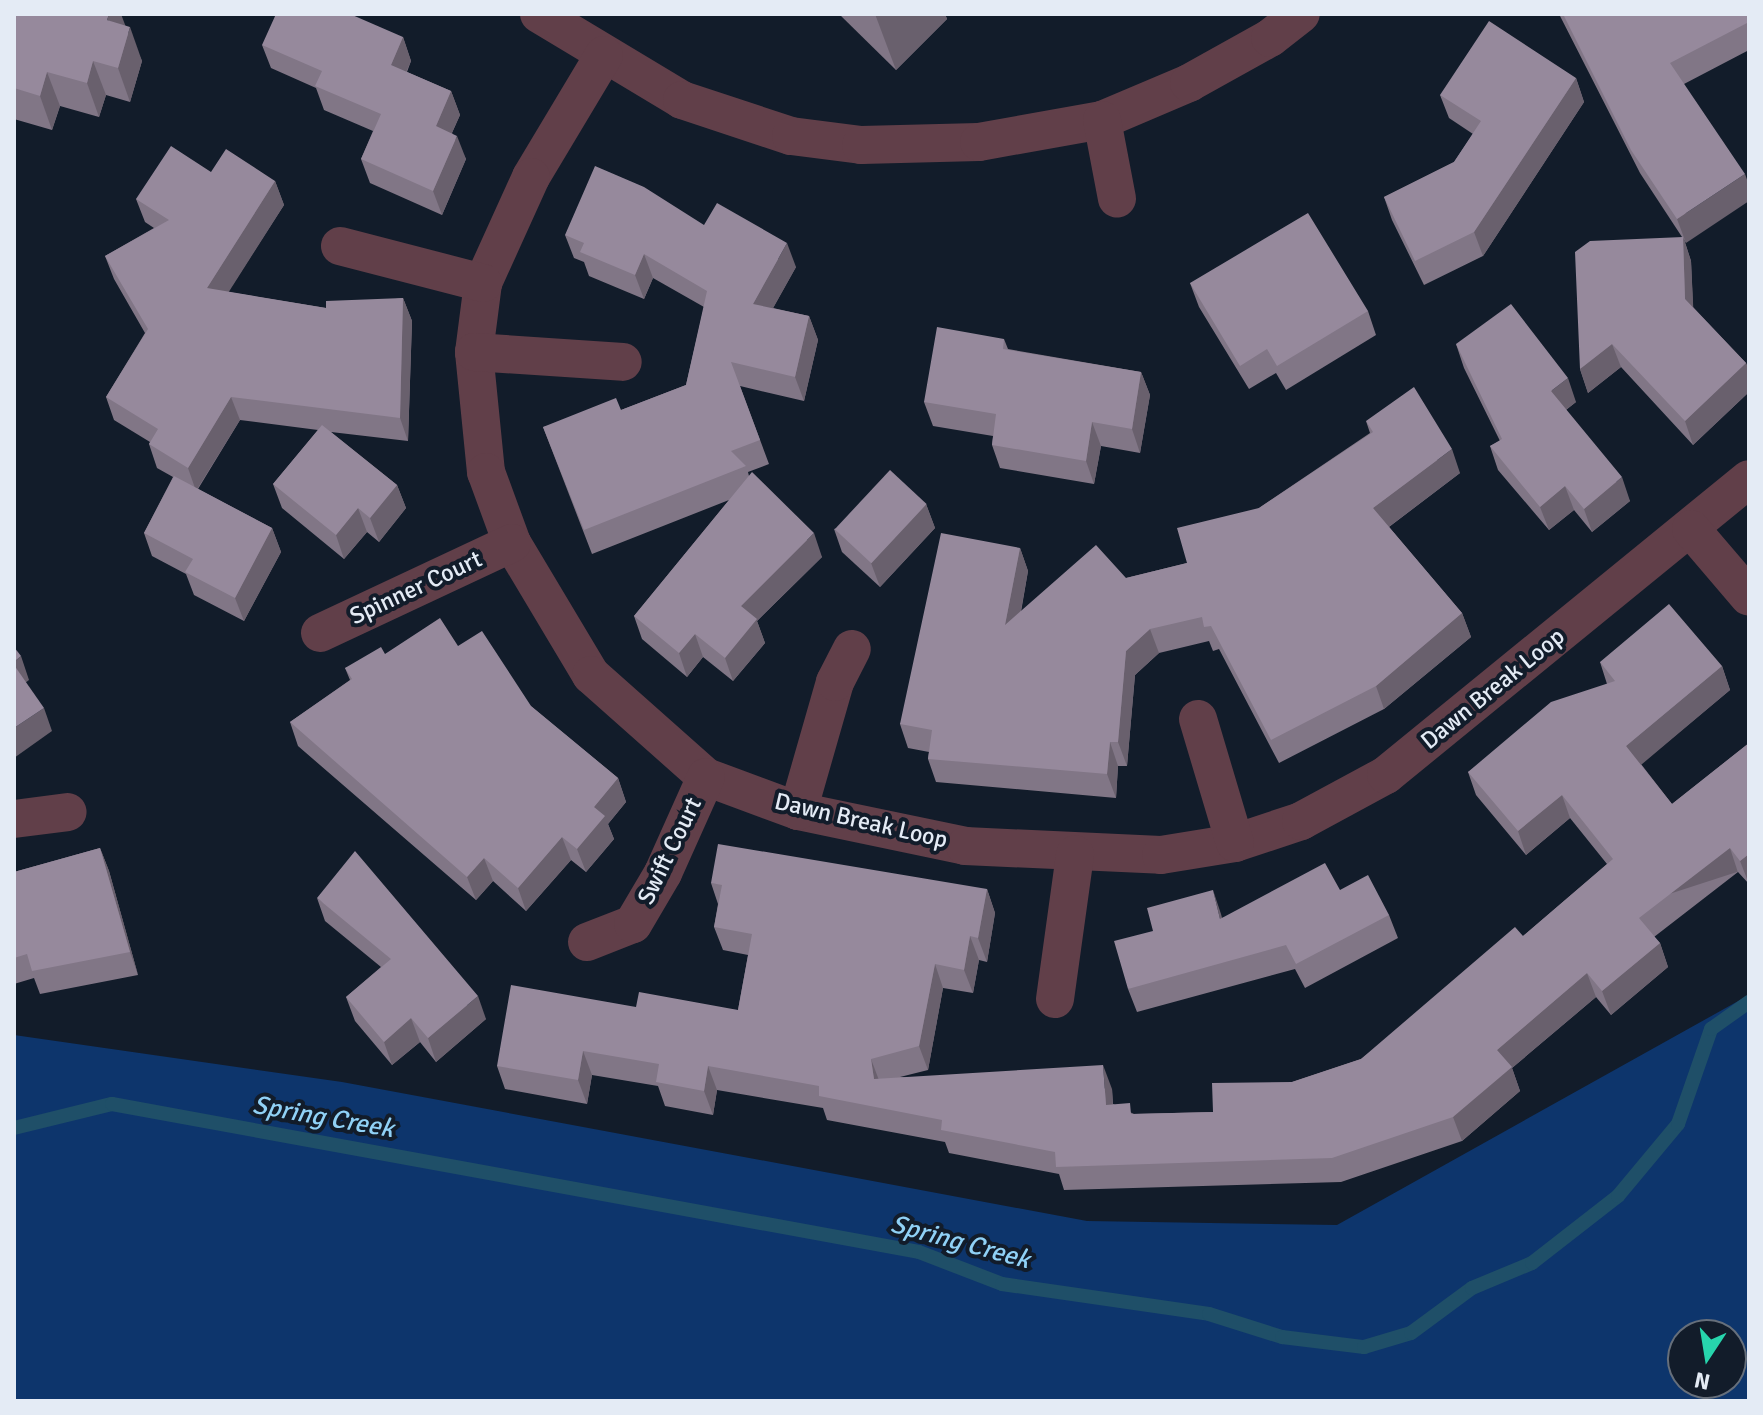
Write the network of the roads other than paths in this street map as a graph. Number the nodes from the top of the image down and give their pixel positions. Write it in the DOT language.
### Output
graph roads {
  1 [pos="539,14"];
  2 [pos="1301,14"];
  3 [pos="604,55"];
  4 [pos="1102,120"];
  5 [pos="1117,199"];
  6 [pos="340,246"];
  7 [pos="483,283"];
  8 [pos="474,352"];
  9 [pos="623,362"];
  10 [pos="1749,479"];
  11 [pos="1691,529"];
  12 [pos="512,543"];
  13 [pos="1749,597"];
  14 [pos="320,633"];
  15 [pos="852,649"];
  16 [pos="1198,719"];
  17 [pos="706,777"];
  18 [pos="798,811"];
  19 [pos="68,812"];
  20 [pos="14,819"];
  21 [pos="1235,843"];
  22 [pos="1075,854"];
  23 [pos="587,942"];
  24 [pos="1055,999"];
  1 -- 3 [label="street"];
  2 -- 4 [label="street"];
  3 -- 4 [label="street"];
  3 -- 7 [label="street, Dawn Break Loop"];
  4 -- 5 [label="street"];
  6 -- 7 [label="street"];
  7 -- 8 [label="street, Dawn Break Loop"];
  8 -- 9 [label="street"];
  8 -- 12 [label="street, Dawn Break Loop"];
  10 -- 11 [label="street, Dawn Break Loop"];
  11 -- 13 [label="street"];
  11 -- 21 [label="street, Dawn Break Loop"];
  12 -- 14 [label="street, Spinner Court"];
  12 -- 17 [label="street, Dawn Break Loop"];
  15 -- 18 [label="street"];
  16 -- 21 [label="street"];
  17 -- 18 [label="street, Dawn Break Loop"];
  17 -- 23 [label="street, Swift Court"];
  18 -- 22 [label="street, Dawn Break Loop"];
  19 -- 20 [label="street"];
  21 -- 22 [label="street, Dawn Break Loop"];
  22 -- 24 [label="street"];
}
